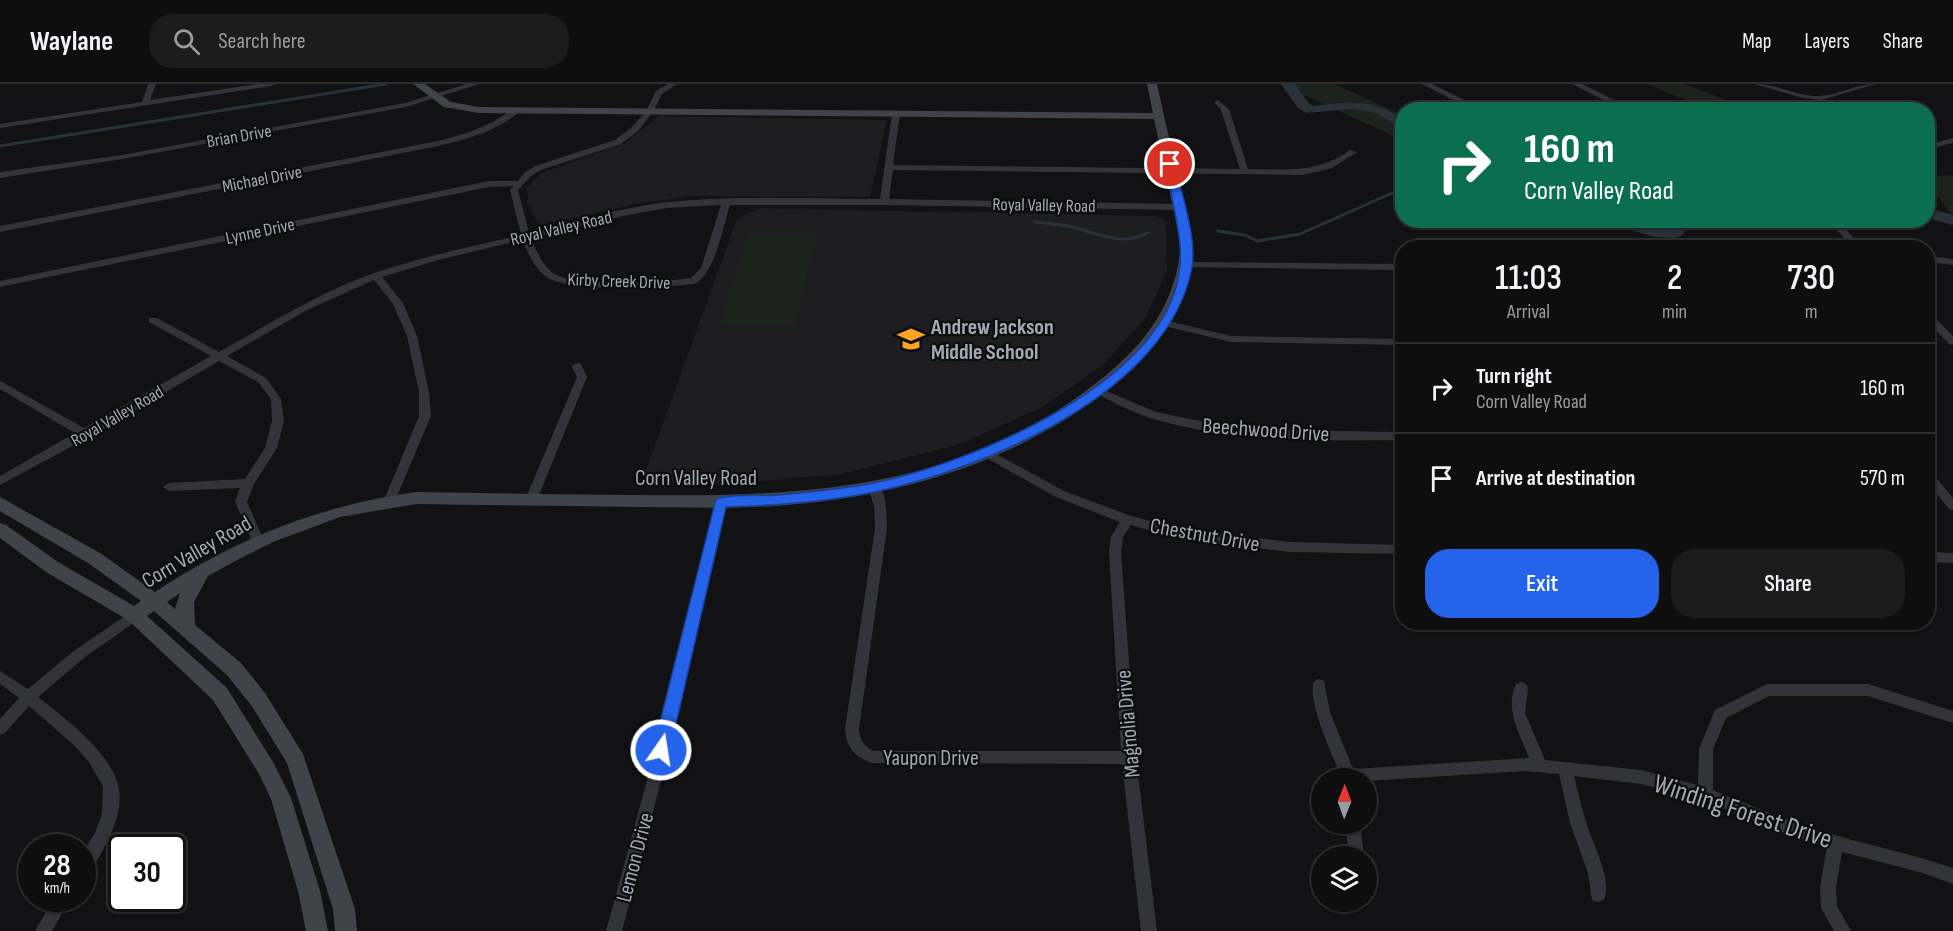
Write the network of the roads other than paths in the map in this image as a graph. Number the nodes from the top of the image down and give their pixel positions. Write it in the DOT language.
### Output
graph roads {
  1 [pos="152,84"];
  2 [pos="271,84"];
  3 [pos="418,84"];
  4 [pos="475,84"];
  5 [pos="673,84"];
  6 [pos="1152,84"];
  7 [pos="1426,84"];
  8 [pos="1576,84"];
  9 [pos="1760,84"];
  10 [pos="1872,84"];
  11 [pos="435,97"];
  12 [pos="1218,102"];
  13 [pos="1463,102"];
  14 [pos="1613,102"];
  15 [pos="145,105"];
  16 [pos="517,110"];
  17 [pos="649,112"];
  18 [pos="896,114"];
  19 [pos="1159,116"];
  20 [pos="0,126"];
  21 [pos="1953,140"];
  22 [pos="1935,145"];
  23 [pos="1353,152"];
  24 [pos="888,167"];
  25 [pos="1170,167"];
  26 [pos="1244,168"];
  27 [pos="0,175"];
  28 [pos="520,183"];
  29 [pos="726,202"];
  30 [pos="884,202"];
  31 [pos="1178,207"];
  32 [pos="1840,228"];
  33 [pos="0,229"];
  34 [pos="526,235"];
  35 [pos="1851,240"];
  36 [pos="1935,260"];
  37 [pos="1953,262"];
  38 [pos="1187,265"];
  39 [pos="1395,267"];
  40 [pos="376,276"];
  41 [pos="0,284"];
  42 [pos="153,320"];
  43 [pos="1164,323"];
  44 [pos="1935,323"];
  45 [pos="1395,342"];
  46 [pos="1953,342"];
  47 [pos="220,356"];
  48 [pos="577,366"];
  49 [pos="0,384"];
  50 [pos="1099,391"];
  51 [pos="85,434"];
  52 [pos="1395,436"];
  53 [pos="987,453"];
  54 [pos="0,481"];
  55 [pos="248,483"];
  56 [pos="1935,484"];
  57 [pos="169,487"];
  58 [pos="874,487"];
  59 [pos="390,500"];
  60 [pos="531,500"];
  61 [pos="721,502"];
  62 [pos="0,503"];
  63 [pos="1953,506"];
  64 [pos="1128,520"];
  65 [pos="0,529"];
  66 [pos="258,541"];
  67 [pos="1395,549"];
  68 [pos="1935,557"];
  69 [pos="1953,558"];
  70 [pos="203,571"];
  71 [pos="154,601"];
  72 [pos="134,615"];
  73 [pos="187,631"];
  74 [pos="0,677"];
  75 [pos="1319,685"];
  76 [pos="1521,688"];
  77 [pos="29,696"];
  78 [pos="1953,717"];
  79 [pos="0,729"];
  80 [pos="1129,758"];
  81 [pos="1540,766"];
  82 [pos="1345,768"];
  83 [pos="1564,768"];
  84 [pos="1377,775"];
  85 [pos="1705,794"];
  86 [pos="1836,843"];
  87 [pos="96,845"];
  88 [pos="1953,876"];
  89 [pos="1598,894"];
  90 [pos="55,912"];
  91 [pos="43,931"];
  92 [pos="316,931"];
  93 [pos="346,931"];
  94 [pos="614,931"];
  95 [pos="1149,931"];
  96 [pos="1843,931"];
  1 -- 15 [label="street"];
  2 -- 15 [label="street"];
  3 -- 11 [label="main road"];
  4 -- 11 [label="street, Brian Drive"];
  5 -- 17 [label="street"];
  6 -- 19 [label="main road, Corn Valley Road"];
  7 -- 13 [label="street"];
  8 -- 14 [label="street"];
  9 -- 10 [label="street"];
  11 -- 16 [label="main road"];
  11 -- 27 [label="street, Brian Drive"];
  12 -- 26 [label="street"];
  15 -- 20 [label="street"];
  16 -- 17 [label="main road"];
  16 -- 33 [label="street, Michael Drive"];
  17 -- 18 [label="main road"];
  17 -- 28 [label="street"];
  18 -- 19 [label="main road"];
  18 -- 24 [label="street"];
  19 -- 25 [label="main road, Corn Valley Road"];
  21 -- 22 [label="street"];
  23 -- 26 [label="street"];
  24 -- 25 [label="street"];
  24 -- 30 [label="street"];
  25 -- 26 [label="street"];
  25 -- 31 [label="main road, Corn Valley Road"];
  28 -- 34 [label="street, Kirby Creek Drive"];
  28 -- 41 [label="street, Lynne Drive"];
  29 -- 30 [label="street, Royal Valley Road"];
  29 -- 34 [label="street, Royal Valley Road"];
  29 -- 34 [label="street, Kirby Creek Drive"];
  30 -- 31 [label="street, Royal Valley Road"];
  31 -- 38 [label="main road, Corn Valley Road"];
  32 -- 35 [label="street"];
  34 -- 40 [label="street, Royal Valley Road"];
  36 -- 37 [label="street"];
  38 -- 39 [label="street"];
  38 -- 43 [label="main road, Corn Valley Road"];
  40 -- 47 [label="street, Royal Valley Road"];
  40 -- 59 [label="street"];
  42 -- 47 [label="street"];
  43 -- 45 [label="street"];
  43 -- 50 [label="main road, Corn Valley Road"];
  44 -- 46 [label="street"];
  47 -- 51 [label="street, Royal Valley Road"];
  47 -- 55 [label="street"];
  48 -- 60 [label="street"];
  49 -- 51 [label="street"];
  50 -- 52 [label="street, Beechwood Drive"];
  50 -- 53 [label="main road, Corn Valley Road"];
  51 -- 54 [label="street, Royal Valley Road"];
  53 -- 58 [label="main road, Corn Valley Road"];
  53 -- 64 [label="street, Chestnut Drive"];
  55 -- 57 [label="street"];
  55 -- 66 [label="street"];
  56 -- 63 [label="street"];
  58 -- 61 [label="main road, Corn Valley Road"];
  58 -- 80 [label="street, Yaupon Drive"];
  59 -- 60 [label="main road, Corn Valley Road"];
  59 -- 66 [label="main road, Corn Valley Road"];
  60 -- 61 [label="main road, Corn Valley Road"];
  61 -- 94 [label="street, Lemon Drive"];
  62 -- 71 [label="main road"];
  64 -- 67 [label="street, Chestnut Drive"];
  64 -- 80 [label="street, Magnolia Drive"];
  65 -- 72 [label="main road"];
  66 -- 70 [label="main road, Corn Valley Road"];
  68 -- 69 [label="street"];
  70 -- 71 [label="main road, Corn Valley Road"];
  70 -- 73 [label="main road"];
  71 -- 72 [label="main road, Corn Valley Road"];
  71 -- 73 [label="main road"];
  72 -- 77 [label="street, Corn Valley Road"];
  72 -- 92 [label="main road"];
  73 -- 93 [label="main road"];
  74 -- 77 [label="street"];
  75 -- 82 [label="street"];
  76 -- 81 [label="street"];
  77 -- 79 [label="street, Corn Valley Road"];
  77 -- 87 [label="street"];
  78 -- 85 [label="street"];
  80 -- 95 [label="street, Magnolia Drive"];
  81 -- 83 [label="street, Winding Forest Drive"];
  81 -- 84 [label="street, Winding Forest Drive"];
  83 -- 85 [label="street, Winding Forest Drive"];
  83 -- 89 [label="street"];
  85 -- 86 [label="street, Winding Forest Drive"];
  86 -- 88 [label="street, Winding Forest Drive"];
  86 -- 96 [label="street"];
  90 -- 91 [label="street"];
}
